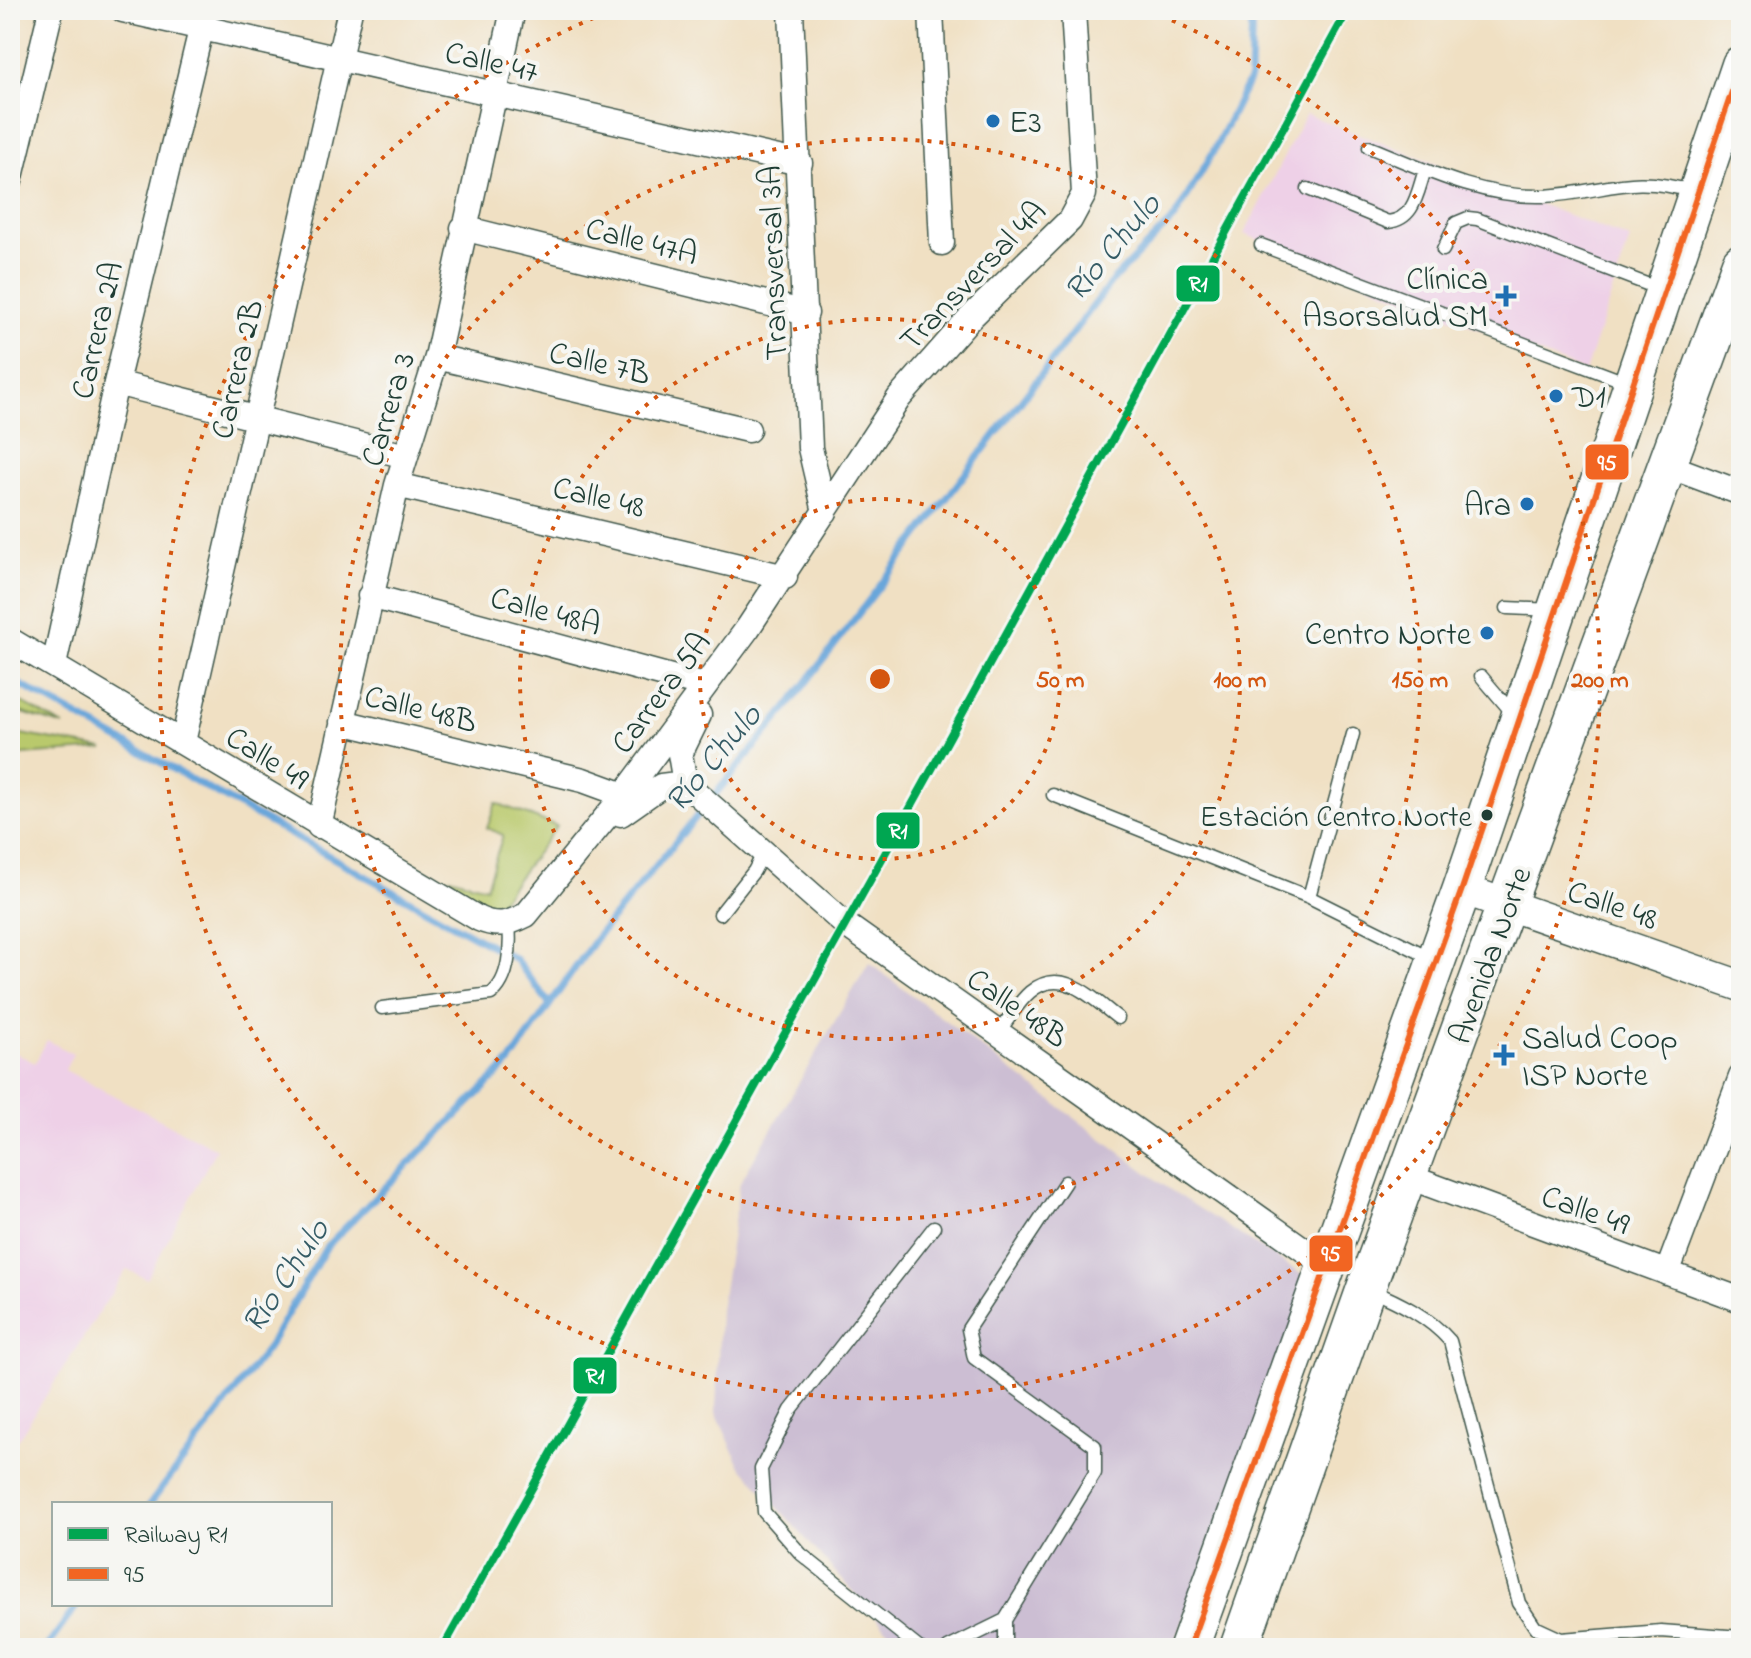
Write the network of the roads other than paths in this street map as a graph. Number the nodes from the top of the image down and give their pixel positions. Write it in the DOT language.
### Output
graph roads {
  1 [pos="51,10"];
  2 [pos="123,10"];
  3 [pos="350,10"];
  4 [pos="513,10"];
  5 [pos="791,10"];
  6 [pos="931,10"];
  7 [pos="1073,10"];
  8 [pos="204,18"];
  9 [pos="339,59"];
  10 [pos="1741,65"];
  11 [pos="493,95"];
  12 [pos="1369,147"];
  13 [pos="800,163"];
  14 [pos="1425,170"];
  15 [pos="10,181"];
  16 [pos="1308,189"];
  17 [pos="1697,193"];
  18 [pos="463,228"];
  19 [pos="942,243"];
  20 [pos="1261,245"];
  21 [pos="1443,250"];
  22 [pos="1741,263"];
  23 [pos="1665,291"];
  24 [pos="1734,307"];
  25 [pos="806,313"];
  26 [pos="437,357"];
  27 [pos="116,383"];
  28 [pos="1633,385"];
  29 [pos="258,419"];
  30 [pos="748,430"];
  31 [pos="406,456"];
  32 [pos="1669,466"];
  33 [pos="852,470"];
  34 [pos="397,485"];
  35 [pos="1741,493"];
  36 [pos="825,512"];
  37 [pos="785,577"];
  38 [pos="370,596"];
  39 [pos="1507,608"];
  40 [pos="1556,610"];
  41 [pos="748,628"];
  42 [pos="10,640"];
  43 [pos="54,665"];
  44 [pos="1481,676"];
  45 [pos="705,686"];
  46 [pos="1518,719"];
  47 [pos="342,722"];
  48 [pos="1353,734"];
  49 [pos="183,742"];
  50 [pos="685,783"];
  51 [pos="624,795"];
  52 [pos="1053,795"];
  53 [pos="319,826"];
  54 [pos="756,843"];
  55 [pos="1462,889"];
  56 [pos="1309,897"];
  57 [pos="1507,905"];
  58 [pos="720,914"];
  59 [pos="510,927"];
  60 [pos="1436,961"];
  61 [pos="1741,986"];
  62 [pos="382,1008"];
  63 [pos="1118,1018"];
  64 [pos="998,1032"];
  65 [pos="1741,1077"];
  66 [pos="1409,1177"];
  67 [pos="1065,1182"];
  68 [pos="934,1227"];
  69 [pos="1327,1266"];
  70 [pos="1667,1273"];
  71 [pos="1366,1288"];
  72 [pos="1741,1300"];
  73 [pos="1005,1620"];
  74 [pos="1741,1637"];
  75 [pos="919,1648"];
  76 [pos="948,1648"];
  77 [pos="1005,1648"];
  78 [pos="1189,1648"];
  79 [pos="1239,1648"];
  1 -- 15 [label="street"];
  2 -- 8 [label="street, Calle 47"];
  3 -- 9 [label="street, Carrera 2B"];
  4 -- 11 [label="street, Carrera 3"];
  5 -- 13 [label="street, Transversal 3A"];
  6 -- 19 [label="street"];
  7 -- 33 [label="street, Transversal 4A"];
  8 -- 9 [label="street, Calle 47"];
  8 -- 27 [label="street, Carrera 2A"];
  9 -- 11 [label="street, Calle 47"];
  9 -- 29 [label="street, Carrera 2B"];
  10 -- 17 [label="main road, Avenida Norte"];
  11 -- 13 [label="street, Calle 47"];
  11 -- 18 [label="street, Carrera 3"];
  12 -- 14 [label="lane"];
  13 -- 25 [label="street, Transversal 3A"];
  14 -- 16 [label="lane"];
  14 -- 17 [label="lane"];
  17 -- 23 [label="main road, Avenida Norte"];
  18 -- 25 [label="street, Calle 47A"];
  18 -- 26 [label="street, Carrera 3"];
  20 -- 28 [label="lane"];
  21 -- 23 [label="lane"];
  22 -- 24 [label="main road, Avenida Norte"];
  23 -- 28 [label="main road, Avenida Norte"];
  24 -- 32 [label="main road, Avenida Norte"];
  25 -- 36 [label="street, Transversal 3A"];
  26 -- 30 [label="street, Calle 7B"];
  26 -- 31 [label="street, Carrera 3"];
  27 -- 29 [label="street"];
  27 -- 43 [label="street, Carrera 2A"];
  28 -- 40 [label="main road, Avenida Norte"];
  29 -- 31 [label="street"];
  29 -- 49 [label="street, Carrera 2B"];
  31 -- 34 [label="street, Carrera 3"];
  32 -- 35 [label="street"];
  32 -- 57 [label="main road, Avenida Norte"];
  33 -- 36 [label="street, Carrera 5A"];
  34 -- 37 [label="street, Calle 48"];
  34 -- 38 [label="street, Carrera 3"];
  36 -- 37 [label="street, Carrera 5A"];
  37 -- 41 [label="street, Carrera 5A"];
  38 -- 45 [label="street, Calle 48A"];
  38 -- 47 [label="street, Carrera 3"];
  39 -- 40 [label="lane"];
  40 -- 46 [label="main road, Avenida Norte"];
  41 -- 45 [label="street, Carrera 5A"];
  41 -- 50 [label="street"];
  42 -- 43 [label="street, Calle 49"];
  43 -- 49 [label="street, Calle 49"];
  44 -- 46 [label="lane"];
  45 -- 51 [label="street, Carrera 5A"];
  46 -- 55 [label="main road, Avenida Norte"];
  47 -- 51 [label="street, Calle 48B"];
  47 -- 53 [label="street, Carrera 3"];
  48 -- 56 [label="lane"];
  49 -- 53 [label="street, Calle 49"];
  50 -- 54 [label="street, Calle 48B"];
  50 -- 59 [label="street"];
  51 -- 59 [label="street, Carrera 5A"];
  52 -- 56 [label="lane"];
  53 -- 59 [label="street, Calle 49"];
  54 -- 58 [label="lane"];
  54 -- 64 [label="street, Calle 48B"];
  55 -- 57 [label="street, Calle 48"];
  55 -- 60 [label="main road, Avenida Norte"];
  56 -- 60 [label="lane"];
  57 -- 61 [label="street, Calle 48"];
  57 -- 66 [label="main road, Avenida Norte"];
  59 -- 62 [label="lane"];
  60 -- 69 [label="main road, Avenida Norte"];
  63 -- 64 [label="lane"];
  64 -- 69 [label="street, Calle 48B"];
  65 -- 70 [label="street"];
  66 -- 70 [label="street, Calle 49"];
  66 -- 71 [label="main road, Avenida Norte"];
  67 -- 73 [label="lane"];
  68 -- 75 [label="lane"];
  69 -- 78 [label="main road, Avenida Norte"];
  70 -- 72 [label="street, Calle 49"];
  71 -- 74 [label="lane"];
  71 -- 79 [label="main road, Avenida Norte"];
  73 -- 76 [label="lane"];
  73 -- 77 [label="lane"];
}
